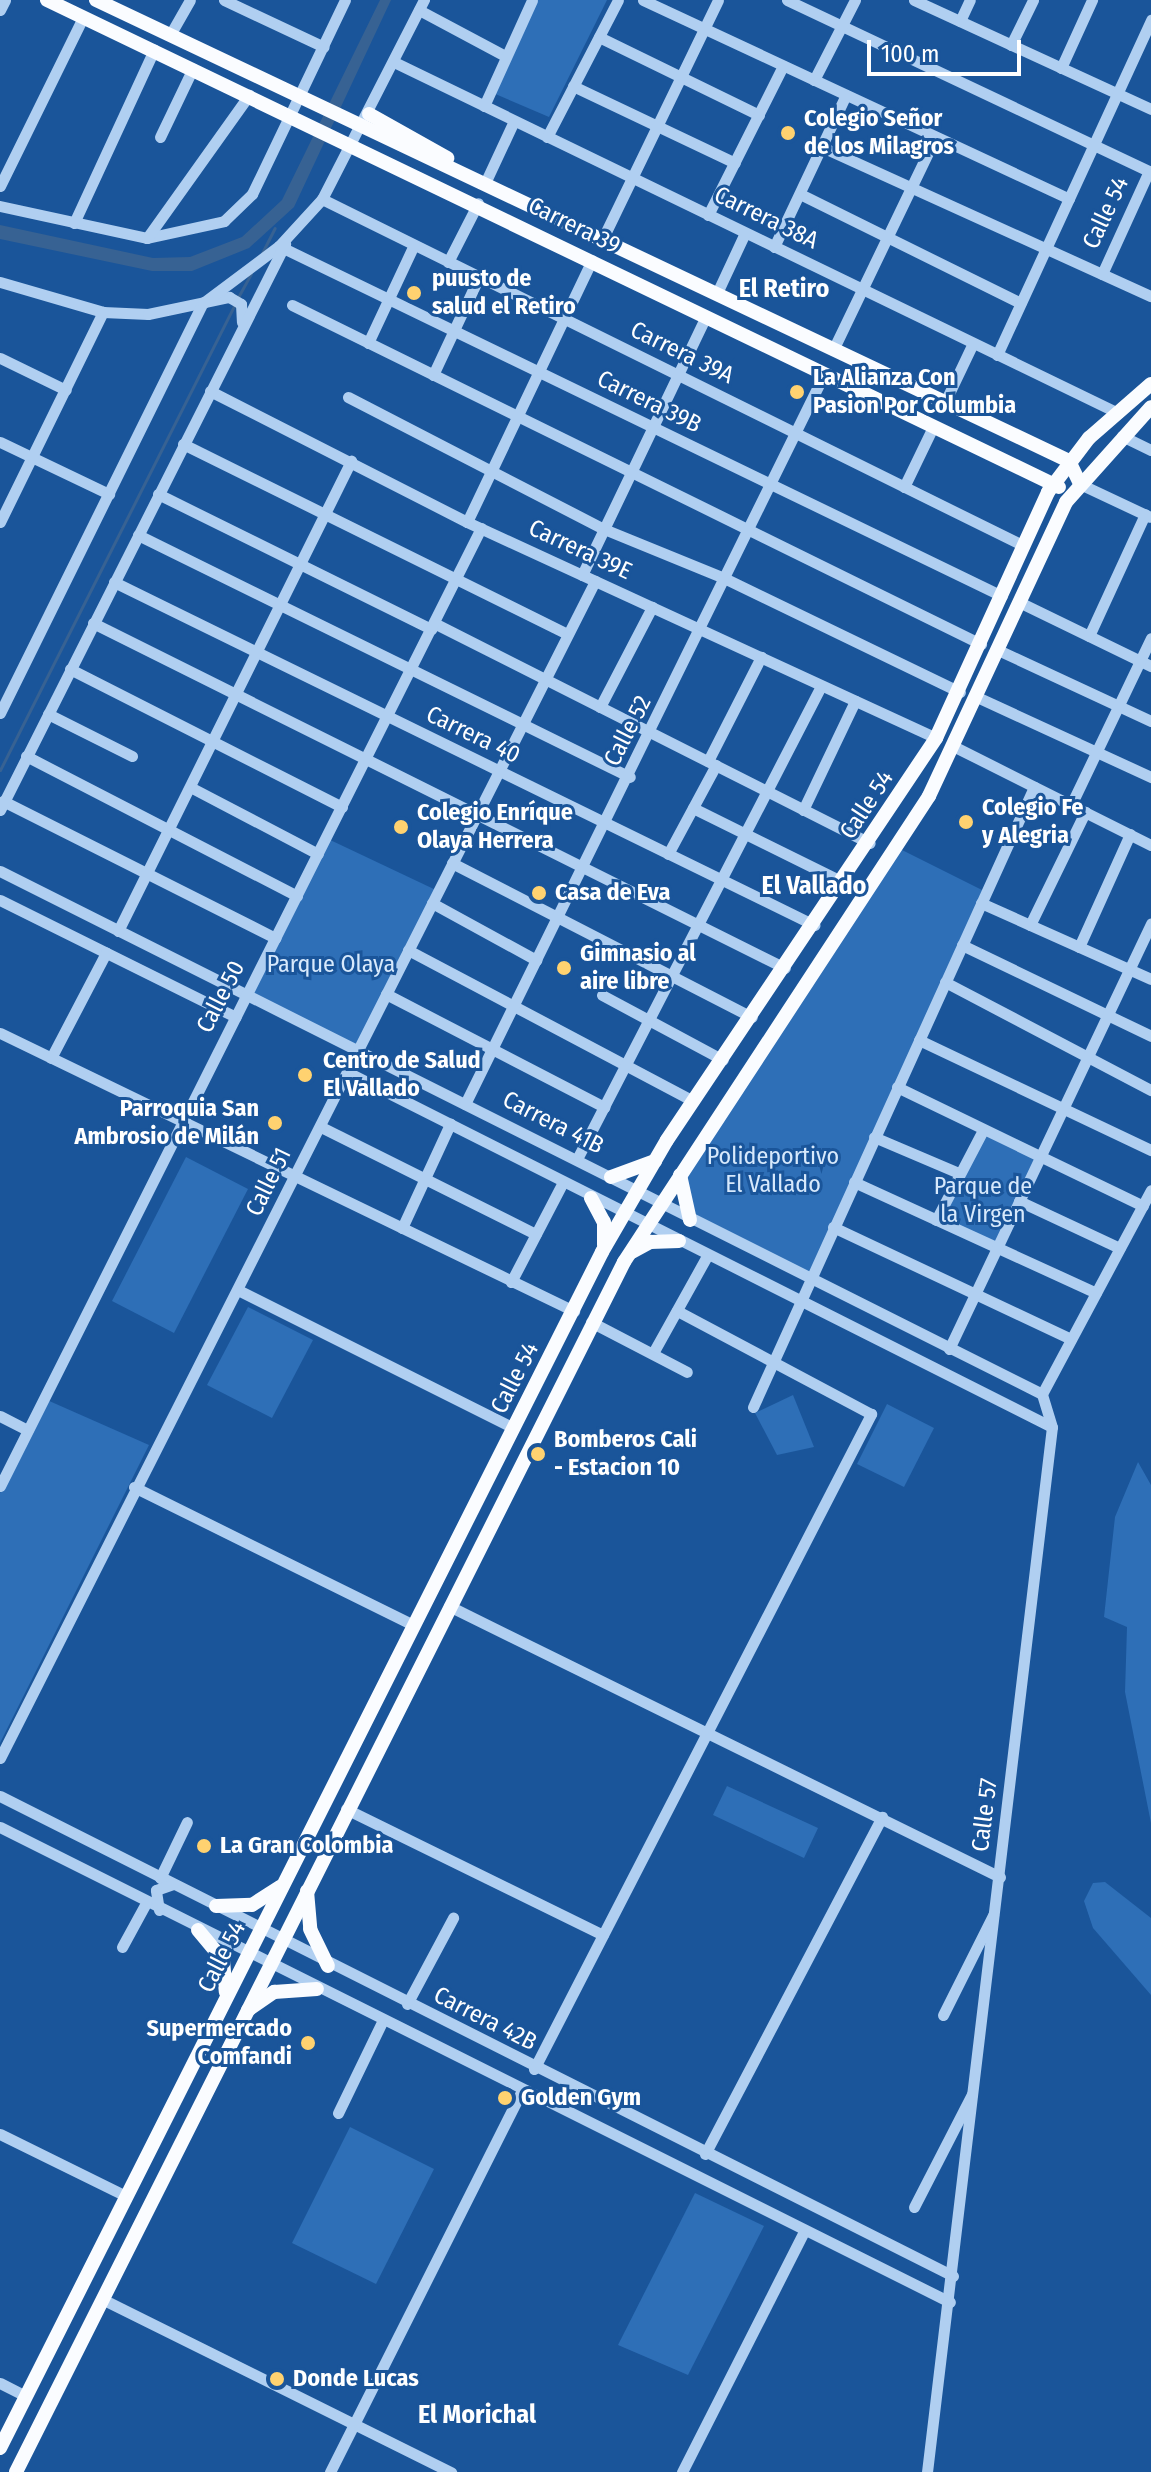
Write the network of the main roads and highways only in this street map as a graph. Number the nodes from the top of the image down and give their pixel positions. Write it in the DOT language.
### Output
graph roads {
  1 [pos="47,0"];
  2 [pos="96,0"];
  3 [pos="657,263"];
  4 [pos="691,281"];
  5 [pos="646,286"];
  6 [pos="677,301"];
  7 [pos="865,364"];
  8 [pos="901,382"];
  9 [pos="1151,384"];
  10 [pos="850,386"];
  11 [pos="889,405"];
  12 [pos="1151,407"];
  13 [pos="1089,438"];
  14 [pos="1045,450"];
  15 [pos="1069,461"];
  16 [pos="1025,473"];
  17 [pos="1080,484"];
  18 [pos="1051,488"];
  19 [pos="1039,508"];
  20 [pos="667,1140"];
  21 [pos="656,1160"];
  22 [pos="685,1161"];
  23 [pos="611,1177"];
  24 [pos="591,1198"];
  25 [pos="690,1220"];
  26 [pos="679,1241"];
  27 [pos="602,1252"];
  28 [pos="624,1262"];
  29 [pos="289,1874"];
  30 [pos="307,1887"];
  31 [pos="216,1906"];
  32 [pos="198,1930"];
  33 [pos="328,1966"];
  34 [pos="317,1989"];
  35 [pos="223,2003"];
  36 [pos="234,2030"];
  37 [pos="0,2448"];
  38 [pos="16,2472"];
  1 -- 5 [label="main road, Carrera 39"];
  2 -- 3 [label="main road, Carrera 39"];
  3 -- 4 [label="main road, Carrera 39"];
  3 -- 5 [label="main road"];
  4 -- 6 [label="main road"];
  4 -- 7 [label="main road, Carrera 39"];
  5 -- 6 [label="main road, Carrera 39"];
  6 -- 10 [label="main road, Carrera 39"];
  7 -- 8 [label="main road, Carrera 39"];
  7 -- 10 [label="main road"];
  8 -- 11 [label="main road"];
  8 -- 14 [label="main road, Carrera 39"];
  9 -- 13 [label="main road, Calle 54"];
  10 -- 11 [label="main road, Carrera 39"];
  11 -- 16 [label="main road, Carrera 39"];
  12 -- 17 [label="main road, Calle 54"];
  13 -- 14 [label="main road"];
  13 -- 15 [label="main road, Calle 54"];
  14 -- 15 [label="main road, Carrera 39"];
  15 -- 17 [label="main road"];
  15 -- 18 [label="main road, Calle 54"];
  16 -- 18 [label="main road, Carrera 39"];
  16 -- 19 [label="main road"];
  17 -- 18 [label="main road"];
  17 -- 22 [label="main road, Calle 54"];
  18 -- 19 [label="main road, Calle 54"];
  19 -- 20 [label="main road, Calle 54"];
  20 -- 21 [label="main road, Calle 54"];
  20 -- 22 [label="main road"];
  21 -- 23 [label="main road"];
  21 -- 27 [label="main road, Calle 54"];
  22 -- 25 [label="main road"];
  22 -- 28 [label="main road, Calle 54"];
  24 -- 27 [label="main road"];
  26 -- 28 [label="main road"];
  27 -- 29 [label="main road, Calle 54"];
  28 -- 30 [label="main road, Calle 54"];
  29 -- 31 [label="main road"];
  29 -- 35 [label="main road, Calle 54"];
  30 -- 33 [label="main road"];
  30 -- 36 [label="main road, Calle 54"];
  32 -- 35 [label="main road"];
  34 -- 36 [label="main road"];
  35 -- 37 [label="main road, Calle 54"];
  36 -- 38 [label="main road, Calle 54"];
}
